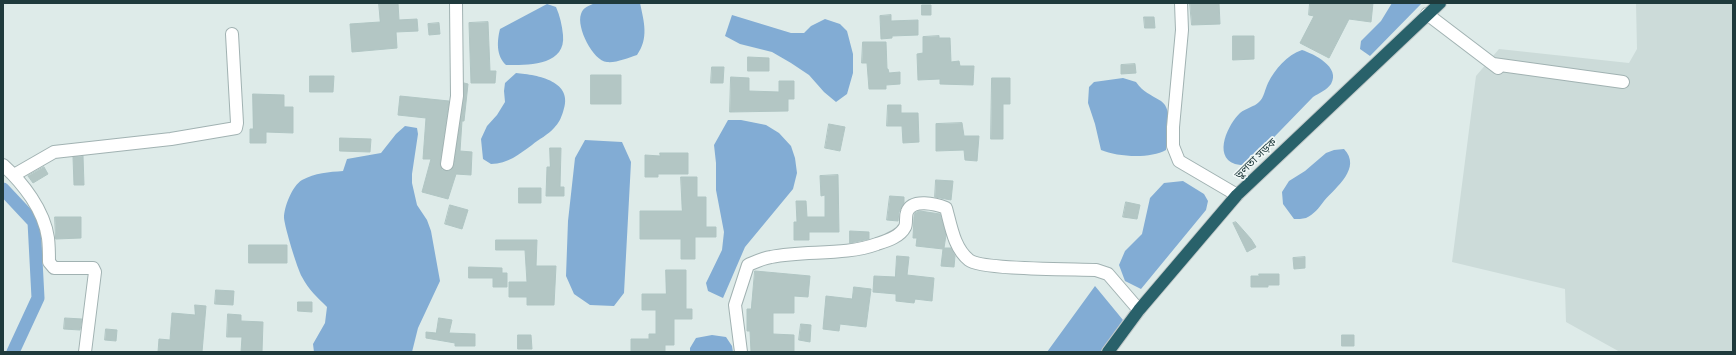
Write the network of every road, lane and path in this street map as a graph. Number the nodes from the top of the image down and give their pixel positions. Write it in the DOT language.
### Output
graph roads {
  1 [pos="456,3"];
  2 [pos="1181,3"];
  3 [pos="1440,3"];
  4 [pos="1427,14"];
  5 [pos="232,34"];
  6 [pos="1493,64"];
  7 [pos="1506,73"];
  8 [pos="1623,82"];
  9 [pos="448,164"];
  10 [pos="3,165"];
  11 [pos="14,175"];
  12 [pos="1237,195"];
  13 [pos="1139,310"];
  14 [pos="85,352"];
  15 [pos="741,352"];
  16 [pos="1108,352"];
  1 -- 9 [label="street"];
  2 -- 12 [label="street"];
  3 -- 4 [label="highway, ভুলতা সড়ক"];
  4 -- 6 [label="street"];
  4 -- 12 [label="highway, ভুলতা সড়ক"];
  5 -- 11 [label="street"];
  6 -- 7 [label="street"];
  6 -- 8 [label="street"];
  10 -- 11 [label="street"];
  11 -- 14 [label="street"];
  12 -- 13 [label="highway, ভুলতা সড়ক"];
  13 -- 15 [label="street"];
  13 -- 16 [label="highway, ভুলতা সড়ক"];
}
